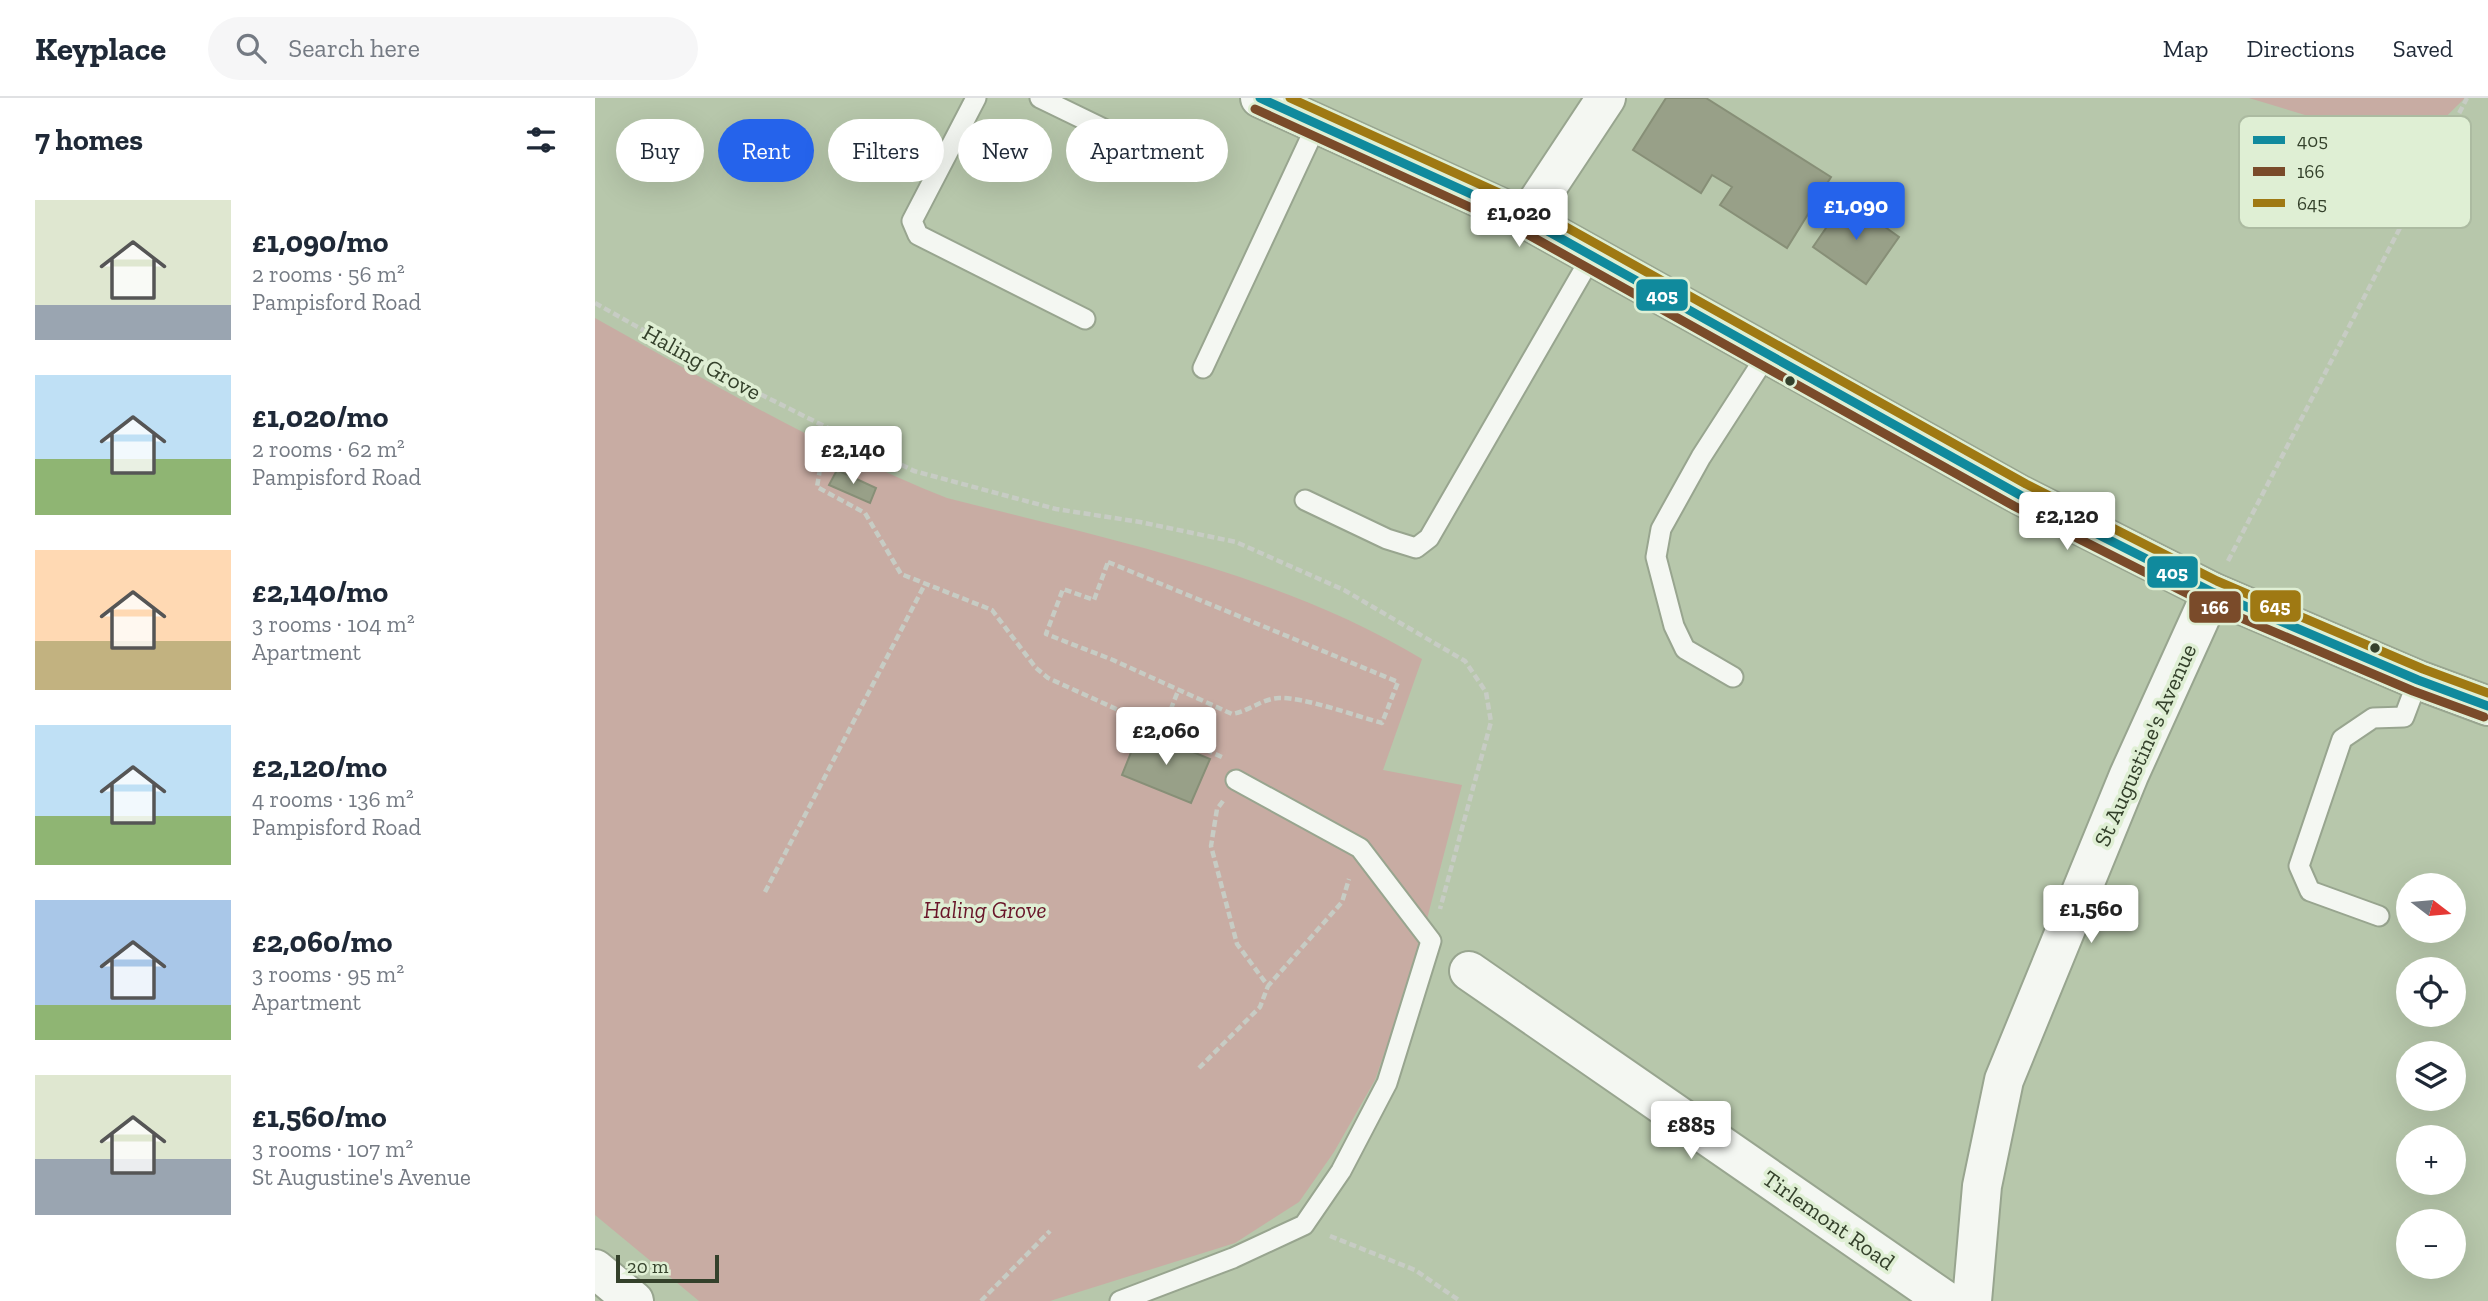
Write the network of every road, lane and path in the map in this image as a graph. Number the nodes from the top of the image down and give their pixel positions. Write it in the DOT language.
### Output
graph roads {
  1 [pos="976,98"];
  2 [pos="1039,98"];
  3 [pos="1606,98"];
  4 [pos="2467,98"];
  5 [pos="1290,107"];
  6 [pos="2458,116"];
  7 [pos="1083,119"];
  8 [pos="1526,219"];
  9 [pos="2400,228"];
  10 [pos="1593,254"];
  11 [pos="595,303"];
  12 [pos="1085,319"];
  13 [pos="1768,352"];
  14 [pos="1203,368"];
  15 [pos="827,427"];
  16 [pos="1305,500"];
  17 [pos="925,584"];
  18 [pos="2212,592"];
  19 [pos="1733,677"];
  20 [pos="2418,680"];
  21 [pos="1178,691"];
  22 [pos="2488,706"];
  23 [pos="1163,729"];
  24 [pos="1236,780"];
  25 [pos="1360,848"];
  26 [pos="765,892"];
  27 [pos="2379,916"];
  28 [pos="1431,941"];
  29 [pos="1469,971"];
  30 [pos="1268,986"];
  31 [pos="1199,1068"];
  32 [pos="1304,1225"];
  33 [pos="1050,1231"];
  34 [pos="595,1269"];
  35 [pos="634,1301"];
  36 [pos="981,1301"];
  37 [pos="1120,1301"];
  38 [pos="1460,1301"];
  39 [pos="1946,1301"];
  40 [pos="1972,1301"];
  1 -- 12 [label="lane"];
  2 -- 7 [label="lane"];
  3 -- 8 [label="street"];
  4 -- 6 [label="path"];
  5 -- 8 [label="street"];
  5 -- 14 [label="lane"];
  8 -- 10 [label="street"];
  9 -- 18 [label="path"];
  10 -- 13 [label="street"];
  10 -- 16 [label="lane"];
  11 -- 15 [label="path, Haling Grove"];
  13 -- 18 [label="street"];
  13 -- 19 [label="lane"];
  15 -- 17 [label="path"];
  15 -- 28 [label="path, Haling Grove"];
  17 -- 23 [label="path"];
  17 -- 26 [label="path"];
  18 -- 20 [label="street"];
  18 -- 40 [label="street, St Augustine's Avenue"];
  20 -- 22 [label="street"];
  20 -- 27 [label="lane"];
  21 -- 21 [label="path"];
  21 -- 23 [label="path"];
  23 -- 24 [label="path"];
  24 -- 25 [label="lane"];
  24 -- 30 [label="path"];
  25 -- 28 [label="lane"];
  25 -- 30 [label="path"];
  28 -- 32 [label="lane"];
  29 -- 39 [label="street, Tirlemont Road"];
  30 -- 31 [label="path"];
  32 -- 37 [label="lane"];
  32 -- 38 [label="path"];
  33 -- 36 [label="path"];
  34 -- 35 [label="street"];
}
